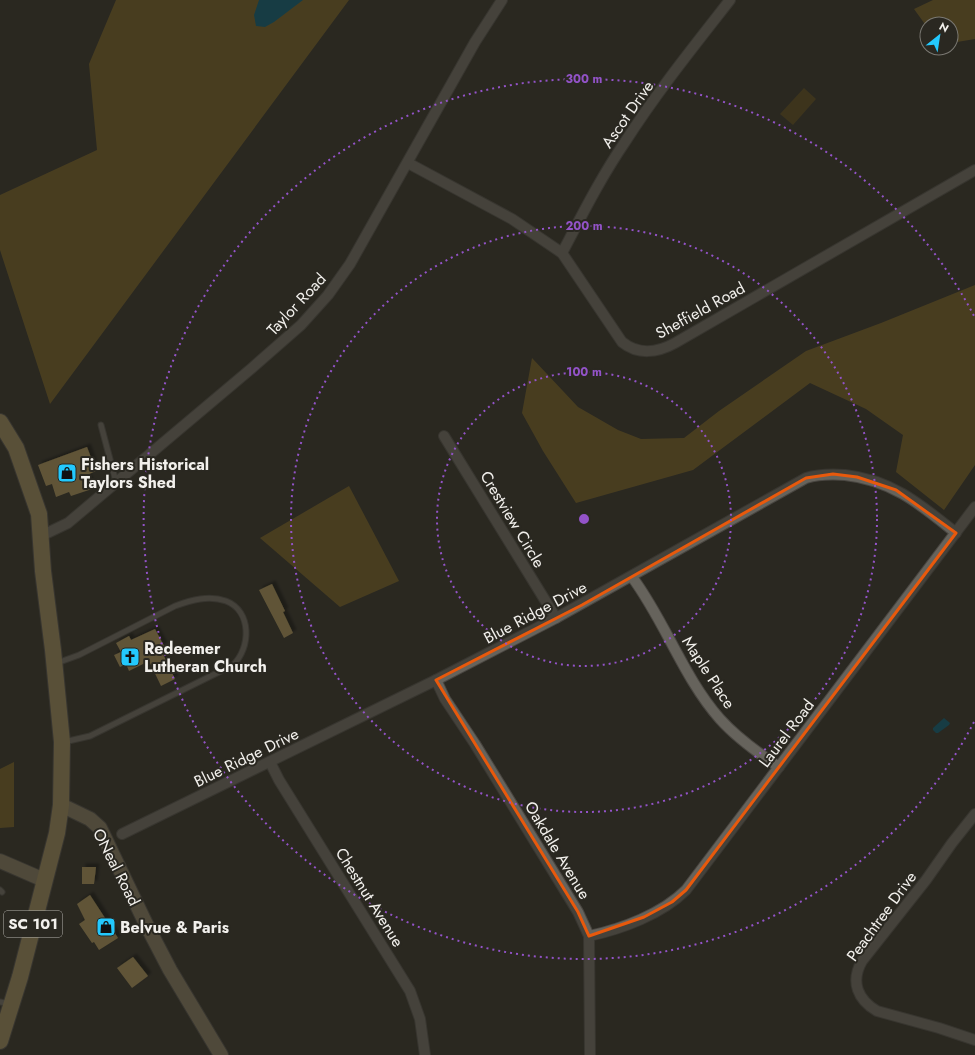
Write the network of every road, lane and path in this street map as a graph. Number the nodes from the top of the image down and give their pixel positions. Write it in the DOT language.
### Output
graph roads {
  1 [pos="502,0"];
  2 [pos="730,0"];
  3 [pos="408,163"];
  4 [pos="975,170"];
  5 [pos="562,253"];
  6 [pos="0,422"];
  7 [pos="101,425"];
  8 [pos="444,436"];
  9 [pos="116,482"];
  10 [pos="975,507"];
  11 [pos="956,533"];
  12 [pos="41,536"];
  13 [pos="632,577"];
  14 [pos="556,618"];
  15 [pos="54,664"];
  16 [pos="436,680"];
  17 [pos="62,742"];
  18 [pos="270,762"];
  19 [pos="779,767"];
  20 [pos="61,805"];
  21 [pos="975,814"];
  22 [pos="122,834"];
  23 [pos="0,861"];
  24 [pos="44,880"];
  25 [pos="589,936"];
  26 [pos="6,1003"];
  27 [pos="975,1040"];
  28 [pos="0,1041"];
  29 [pos="221,1055"];
  30 [pos="425,1055"];
  31 [pos="590,1055"];
  1 -- 3 [label="street, Taylor Road"];
  2 -- 5 [label="street, Ascot Drive"];
  3 -- 5 [label="street, Sheffield Road"];
  3 -- 9 [label="street, Taylor Road"];
  4 -- 5 [label="street, Sheffield Road"];
  6 -- 12 [label="main road, SC 101"];
  7 -- 9 [label="lane"];
  8 -- 14 [label="street, Crestview Circle"];
  9 -- 12 [label="street, Taylor Road"];
  10 -- 11 [label="street, Laurel Road"];
  11 -- 13 [label="street, Blue Ridge Drive"];
  11 -- 19 [label="street, Laurel Road"];
  12 -- 15 [label="main road, SC 101"];
  13 -- 14 [label="street, Blue Ridge Drive"];
  13 -- 19 [label="street, Maple Place"];
  14 -- 16 [label="street, Blue Ridge Drive"];
  15 -- 17 [label="main road, SC 101"];
  15 -- 17 [label="lane"];
  16 -- 18 [label="street, Blue Ridge Drive"];
  16 -- 25 [label="street, Oakdale Avenue"];
  17 -- 20 [label="main road, SC 101"];
  18 -- 22 [label="street, Blue Ridge Drive"];
  18 -- 30 [label="street, Chestnut Avenue"];
  19 -- 25 [label="street, Laurel Road"];
  20 -- 24 [label="main road, SC 101"];
  20 -- 29 [label="street, ONeal Road"];
  21 -- 27 [label="street, Peachtree Drive"];
  23 -- 24 [label="street"];
  24 -- 26 [label="main road, SC 101"];
  25 -- 31 [label="street, Oakdale Avenue"];
  26 -- 28 [label="main road, SC 101"];
}
